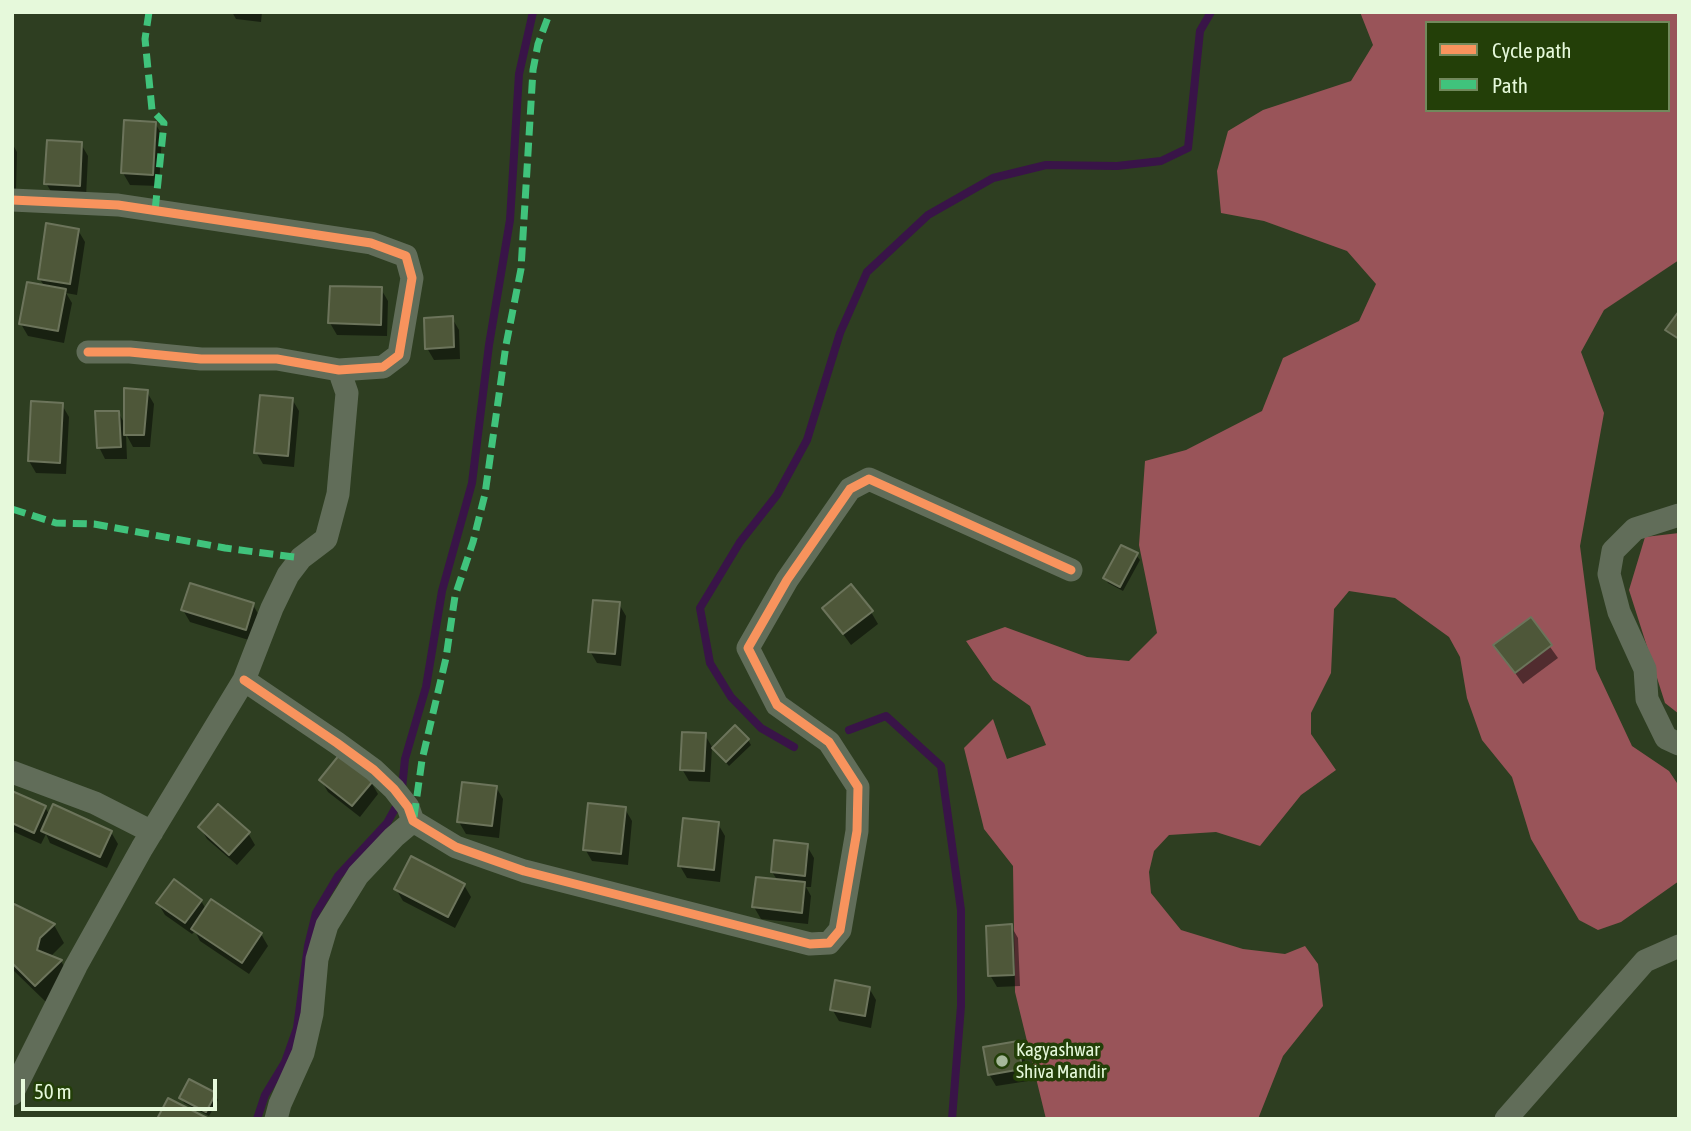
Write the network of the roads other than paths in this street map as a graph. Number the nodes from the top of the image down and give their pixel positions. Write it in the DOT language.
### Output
graph roads {
  1 [pos="12,200"];
  2 [pos="88,352"];
  3 [pos="339,370"];
  4 [pos="1679,515"];
  5 [pos="1071,570"];
  6 [pos="244,680"];
  7 [pos="1679,744"];
  8 [pos="12,772"];
  9 [pos="405,806"];
  10 [pos="152,832"];
  11 [pos="1679,946"];
  12 [pos="12,1094"];
  13 [pos="276,1119"];
  14 [pos="1506,1119"];
  1 -- 3 [label="street"];
  2 -- 3 [label="street"];
  3 -- 6 [label="street"];
  4 -- 7 [label="street"];
  5 -- 9 [label="street"];
  6 -- 9 [label="street"];
  6 -- 10 [label="street"];
  8 -- 10 [label="street"];
  9 -- 13 [label="street"];
  10 -- 12 [label="street"];
  11 -- 14 [label="street"];
}
